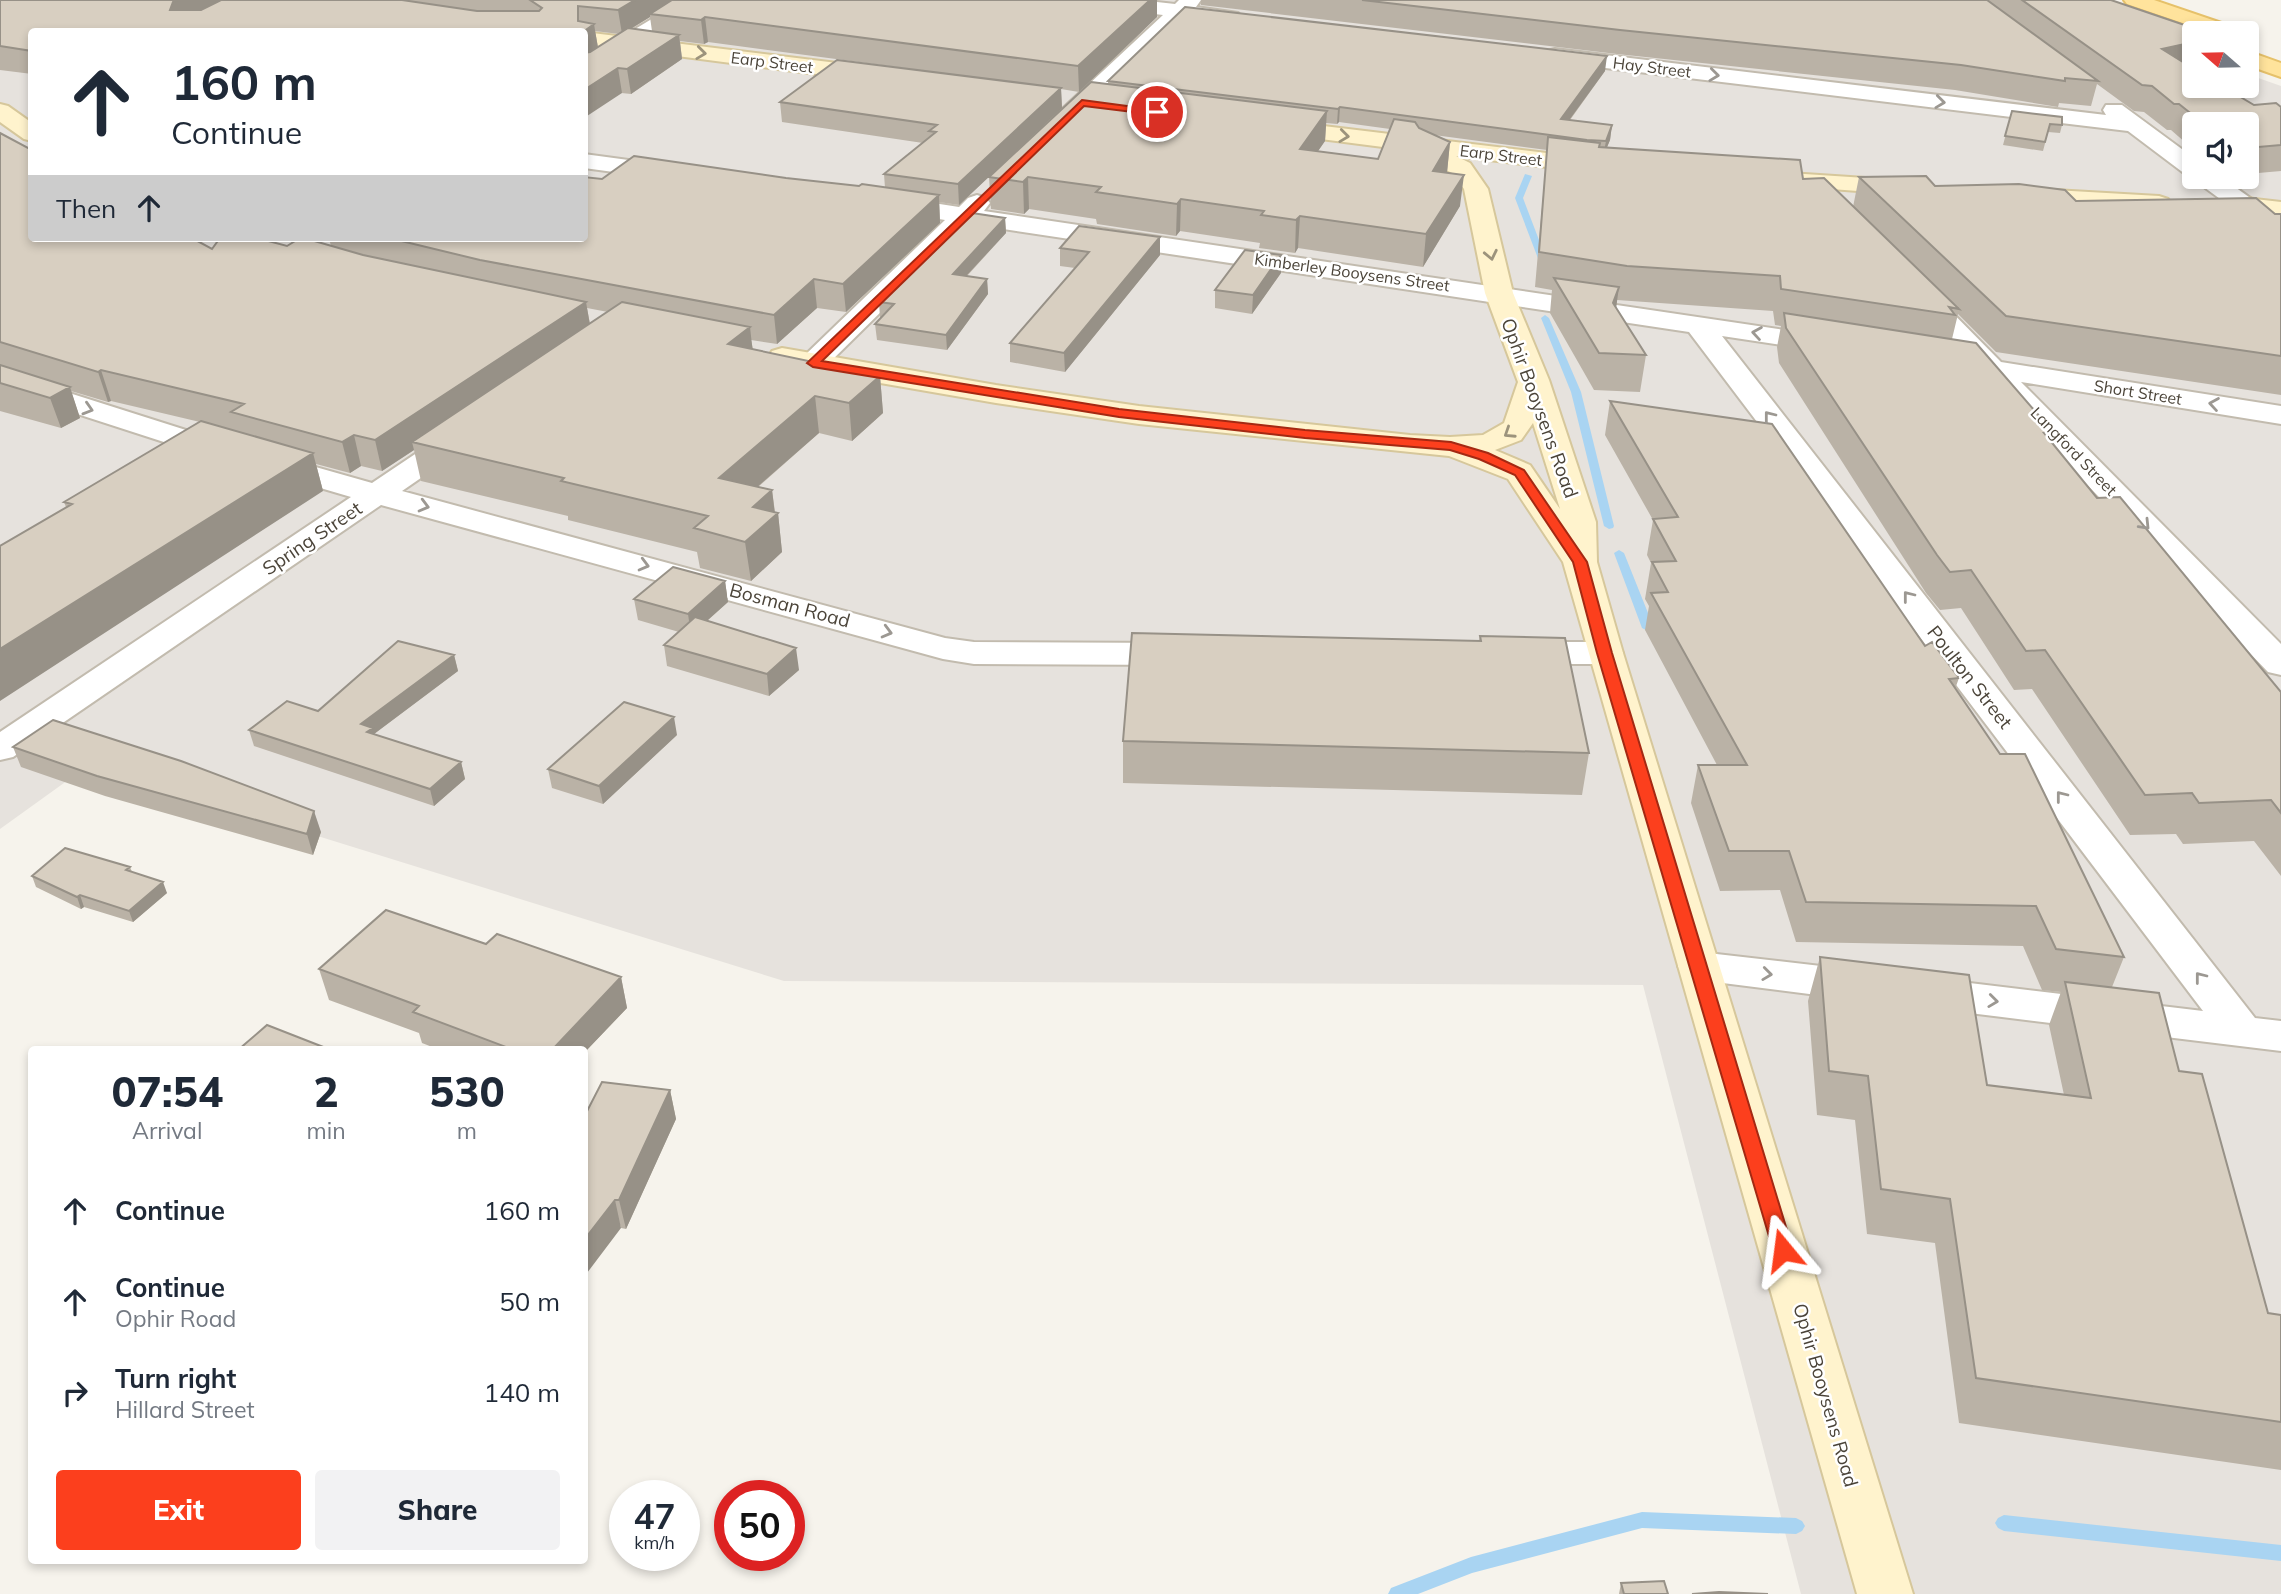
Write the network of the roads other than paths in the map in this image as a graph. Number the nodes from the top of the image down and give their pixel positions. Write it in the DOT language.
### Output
graph roads {
  1 [pos="697,0"];
  2 [pos="1087,0"];
  3 [pos="1185,6"];
  4 [pos="2128,7"];
  5 [pos="1247,19"];
  6 [pos="2184,21"];
  7 [pos="2182,34"];
  8 [pos="588,39"];
  9 [pos="2259,42"];
  10 [pos="628,44"];
  11 [pos="2281,50"];
  12 [pos="1533,53"];
  13 [pos="2259,62"];
  14 [pos="588,68"];
  15 [pos="2281,70"];
  16 [pos="897,78"];
  17 [pos="2094,94"];
  18 [pos="1055,99"];
  19 [pos="1082,103"];
  20 [pos="1108,106"];
  21 [pos="11,115"];
  22 [pos="1254,124"];
  23 [pos="2134,125"];
  24 [pos="28,130"];
  25 [pos="1053,131"];
  26 [pos="1390,141"];
  27 [pos="2182,160"];
  28 [pos="588,162"];
  29 [pos="1585,165"];
  30 [pos="1625,168"];
  31 [pos="691,176"];
  32 [pos="1756,177"];
  33 [pos="1804,181"];
  34 [pos="994,187"];
  35 [pos="1476,189"];
  36 [pos="1932,189"];
  37 [pos="2226,189"];
  38 [pos="1999,194"];
  39 [pos="869,201"];
  40 [pos="1832,209"];
  41 [pos="2267,213"];
  42 [pos="965,215"];
  43 [pos="2281,232"];
  44 [pos="1899,275"];
  45 [pos="1499,293"];
  46 [pos="1698,324"];
  47 [pos="1860,349"];
  48 [pos="750,351"];
  49 [pos="1927,359"];
  50 [pos="813,363"];
  51 [pos="1994,369"];
  52 [pos="0,380"];
  53 [pos="1534,380"];
  54 [pos="2281,415"];
  55 [pos="488,418"];
  56 [pos="1451,446"];
  57 [pos="377,494"];
  58 [pos="1580,562"];
  59 [pos="1479,653"];
  60 [pos="1605,653"];
  61 [pos="1214,654"];
  62 [pos="2281,664"];
  63 [pos="0,749"];
  64 [pos="1699,966"];
  65 [pos="2261,1034"];
  66 [pos="1885,1594"];
  1 -- 10 [label="street"];
  2 -- 3 [label="street"];
  3 -- 5 [label="street"];
  3 -- 19 [label="street"];
  4 -- 6 [label="main road"];
  4 -- 7 [label="main road"];
  8 -- 10 [label="main road, Earp Street"];
  9 -- 11 [label="main road"];
  10 -- 14 [label="street"];
  10 -- 16 [label="main road, Earp Street, one-way"];
  12 -- 23 [label="street, Hay Street, one-way"];
  13 -- 15 [label="main road"];
  17 -- 23 [label="street"];
  18 -- 19 [label="main road"];
  19 -- 20 [label="main road"];
  19 -- 25 [label="street"];
  21 -- 24 [label="main road"];
  22 -- 26 [label="main road, Earp Street, one-way"];
  23 -- 27 [label="street"];
  26 -- 29 [label="main road, Earp Street"];
  26 -- 35 [label="main road"];
  28 -- 31 [label="street"];
  29 -- 30 [label="main road"];
  29 -- 35 [label="main road"];
  32 -- 33 [label="main road"];
  33 -- 36 [label="main road"];
  33 -- 40 [label="street"];
  34 -- 42 [label="street"];
  35 -- 45 [label="main road, Ophir Booysens Road, one-way"];
  37 -- 41 [label="street"];
  38 -- 41 [label="main road"];
  39 -- 42 [label="street, Kimberley Booysens Street"];
  41 -- 43 [label="street"];
  42 -- 45 [label="street, Kimberley Booysens Street"];
  42 -- 50 [label="street"];
  44 -- 51 [label="street, Langford Street"];
  45 -- 46 [label="street, Kimberley Booysens Street"];
  45 -- 53 [label="main road, Ophir Booysens Road"];
  47 -- 46 [label="street, Kimberley Booysens Street, one-way"];
  65 -- 46 [label="street, Poulton Street, one-way"];
  48 -- 50 [label="main road"];
  49 -- 51 [label="street"];
  50 -- 56 [label="main road"];
  54 -- 51 [label="street, Short Street, one-way"];
  51 -- 62 [label="street, Langford Street, one-way"];
  52 -- 57 [label="street, Bosman Road, one-way"];
  53 -- 56 [label="main road, one-way"];
  53 -- 58 [label="main road, Ophir Booysens Road"];
  55 -- 57 [label="street, Spring Street"];
  56 -- 58 [label="main road"];
  57 -- 61 [label="street, Bosman Road, one-way"];
  57 -- 63 [label="street, Spring Street"];
  58 -- 60 [label="main road, Ophir Booysens Road"];
  59 -- 60 [label="street"];
  60 -- 64 [label="main road, Ophir Booysens Road"];
  64 -- 65 [label="street, one-way"];
  64 -- 66 [label="main road, Ophir Booysens Road"];
}
